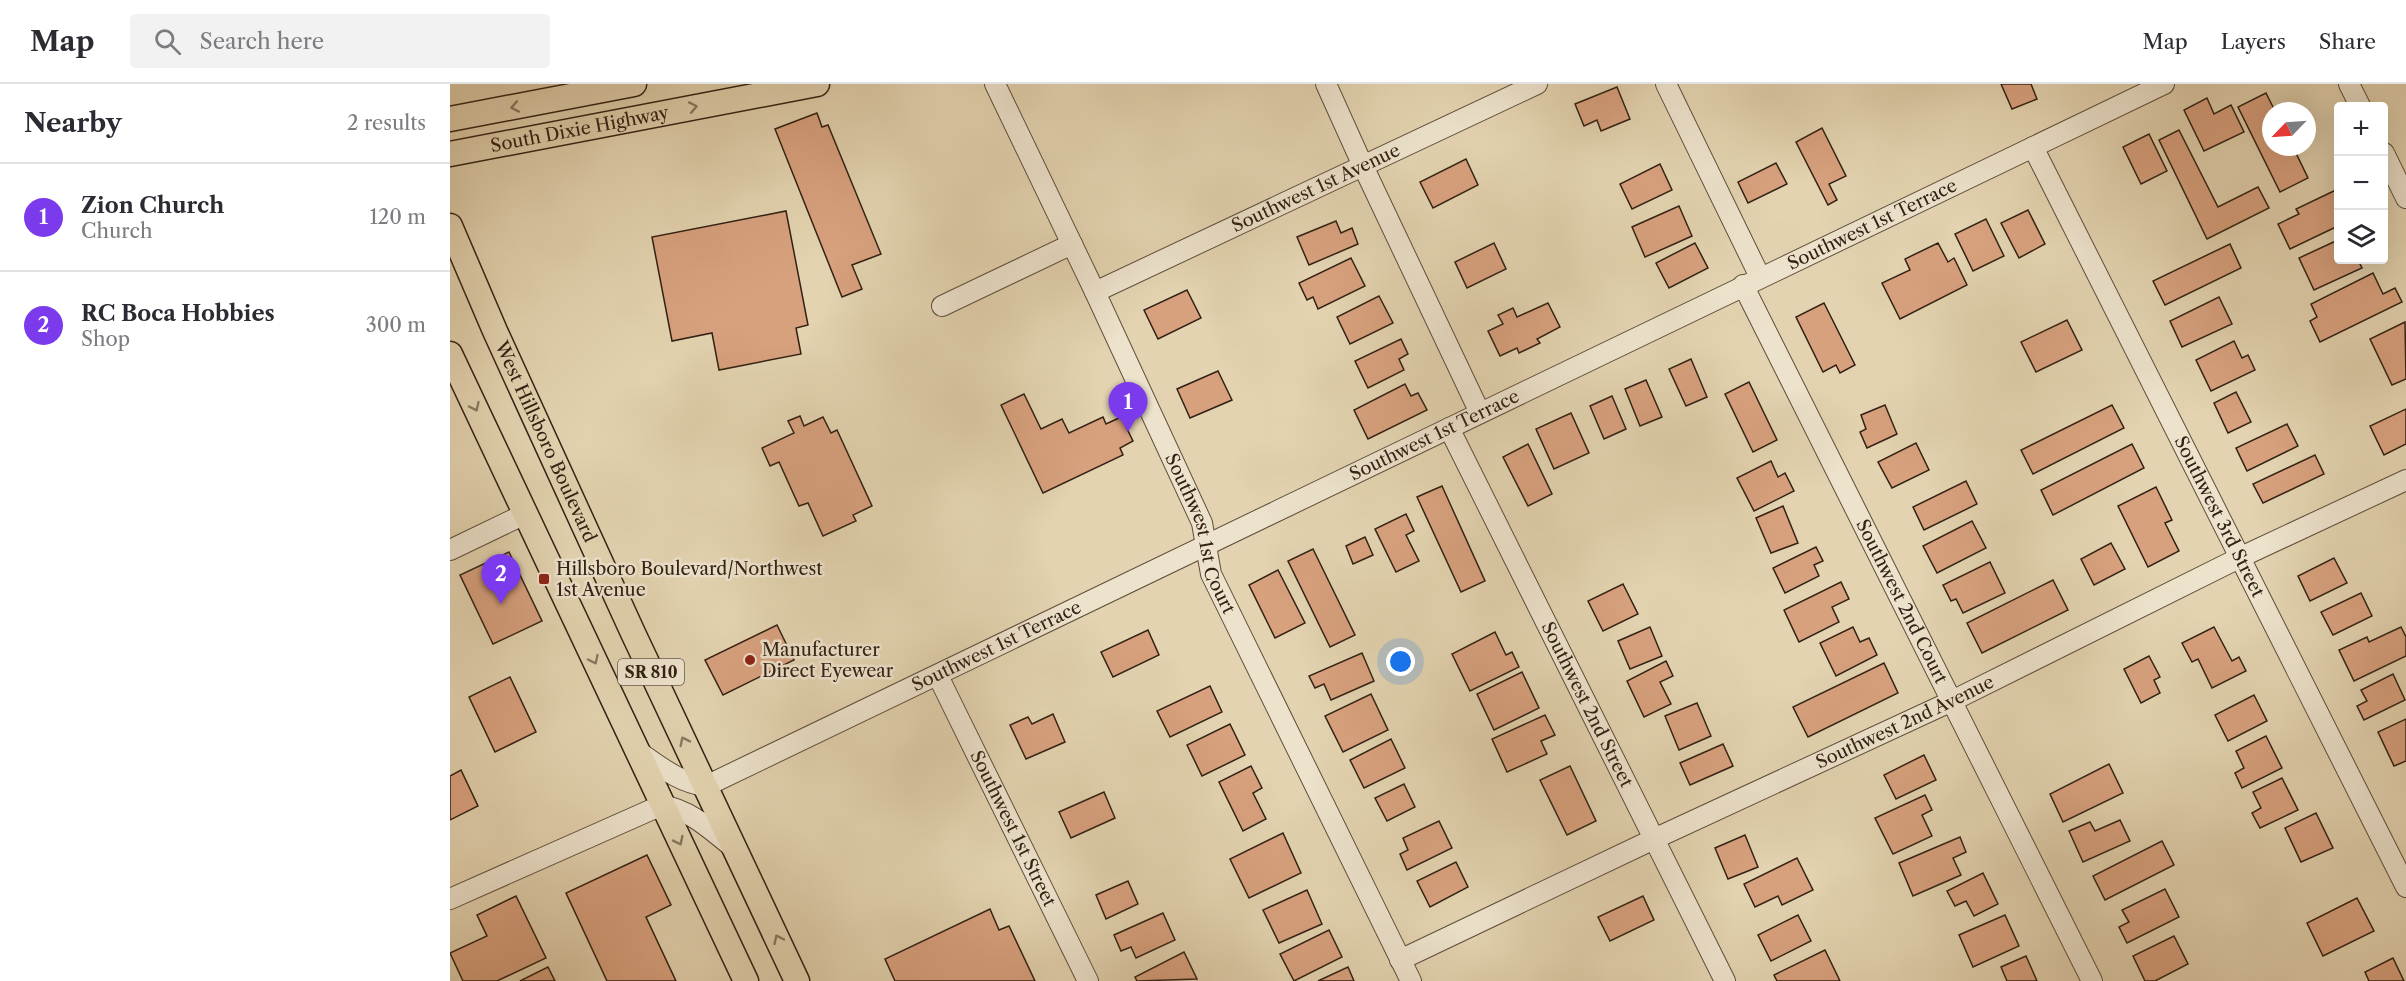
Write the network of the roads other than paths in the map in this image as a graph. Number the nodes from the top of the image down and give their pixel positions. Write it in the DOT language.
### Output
graph roads {
  1 [pos="634,84"];
  2 [pos="817,84"];
  3 [pos="995,84"];
  4 [pos="1326,84"];
  5 [pos="1537,84"];
  6 [pos="1665,84"];
  7 [pos="2164,84"];
  8 [pos="2349,84"];
  9 [pos="2358,102"];
  10 [pos="450,119"];
  11 [pos="2033,147"];
  12 [pos="450,154"];
  13 [pos="2385,156"];
  14 [pos="1362,166"];
  15 [pos="2406,198"];
  16 [pos="450,226"];
  17 [pos="1072,244"];
  18 [pos="1752,281"];
  19 [pos="1095,292"];
  20 [pos="942,306"];
  21 [pos="450,354"];
  22 [pos="1480,413"];
  23 [pos="1449,428"];
  24 [pos="2406,480"];
  25 [pos="525,514"];
  26 [pos="1207,546"];
  27 [pos="450,550"];
  28 [pos="2241,557"];
  29 [pos="938,676"];
  30 [pos="1952,701"];
  31 [pos="636,750"];
  32 [pos="706,786"];
  33 [pos="662,805"];
  34 [pos="1654,839"];
  35 [pos="737,850"];
  36 [pos="2406,886"];
  37 [pos="450,899"];
  38 [pos="1400,960"];
  39 [pos="746,981"];
  40 [pos="797,981"];
  41 [pos="1088,981"];
  42 [pos="1411,981"];
  43 [pos="1725,981"];
  44 [pos="2092,981"];
  1 -- 10 [label="main road, South Dixie Highway, one-way"];
  12 -- 2 [label="main road, South Dixie Highway, one-way"];
  3 -- 17 [label="street, Southwest 1st Court"];
  4 -- 14 [label="street"];
  5 -- 14 [label="street, Southwest 1st Avenue"];
  6 -- 18 [label="street, Southwest 2nd Court"];
  7 -- 11 [label="street, Southwest 1st Terrace"];
  8 -- 9 [label="street"];
  11 -- 18 [label="street, Southwest 1st Terrace"];
  11 -- 28 [label="street, Southwest 3rd Street"];
  13 -- 15 [label="street"];
  14 -- 19 [label="street, Southwest 1st Avenue"];
  14 -- 22 [label="street"];
  32 -- 16 [label="main road, West Hillsboro Boulevard / SR 810, one-way"];
  17 -- 19 [label="street, Southwest 1st Court"];
  17 -- 20 [label="street"];
  18 -- 22 [label="street, Southwest 1st Terrace"];
  18 -- 30 [label="street, Southwest 2nd Court"];
  19 -- 26 [label="street, Southwest 1st Court"];
  21 -- 25 [label="main road, SR 810, one-way"];
  22 -- 23 [label="street, Southwest 1st Terrace"];
  23 -- 26 [label="street, Southwest 1st Terrace"];
  23 -- 34 [label="street, Southwest 2nd Street"];
  24 -- 28 [label="street, Southwest 2nd Avenue"];
  25 -- 27 [label="street"];
  25 -- 31 [label="main road, SR 810, one-way"];
  26 -- 29 [label="street, Southwest 1st Terrace"];
  26 -- 38 [label="street, Southwest 1st Court"];
  28 -- 30 [label="street, Southwest 2nd Avenue"];
  28 -- 36 [label="street, Southwest 3rd Street"];
  29 -- 32 [label="street, Southwest 1st Terrace"];
  29 -- 41 [label="street, Southwest 1st Street"];
  30 -- 34 [label="street, Southwest 2nd Avenue"];
  30 -- 44 [label="street, Southwest 2nd Court"];
  31 -- 32 [label="street"];
  31 -- 33 [label="main road, SR 810"];
  32 -- 35 [label="main road, West Hillsboro Boulevard / SR 810"];
  33 -- 35 [label="street"];
  33 -- 37 [label="street"];
  33 -- 39 [label="main road, SR 810, one-way"];
  34 -- 38 [label="street, Southwest 2nd Avenue"];
  34 -- 43 [label="street, Southwest 2nd Street"];
  40 -- 35 [label="main road, West Hillsboro Boulevard / SR 810, one-way"];
  38 -- 42 [label="street, Southwest 1st Court"];
}
